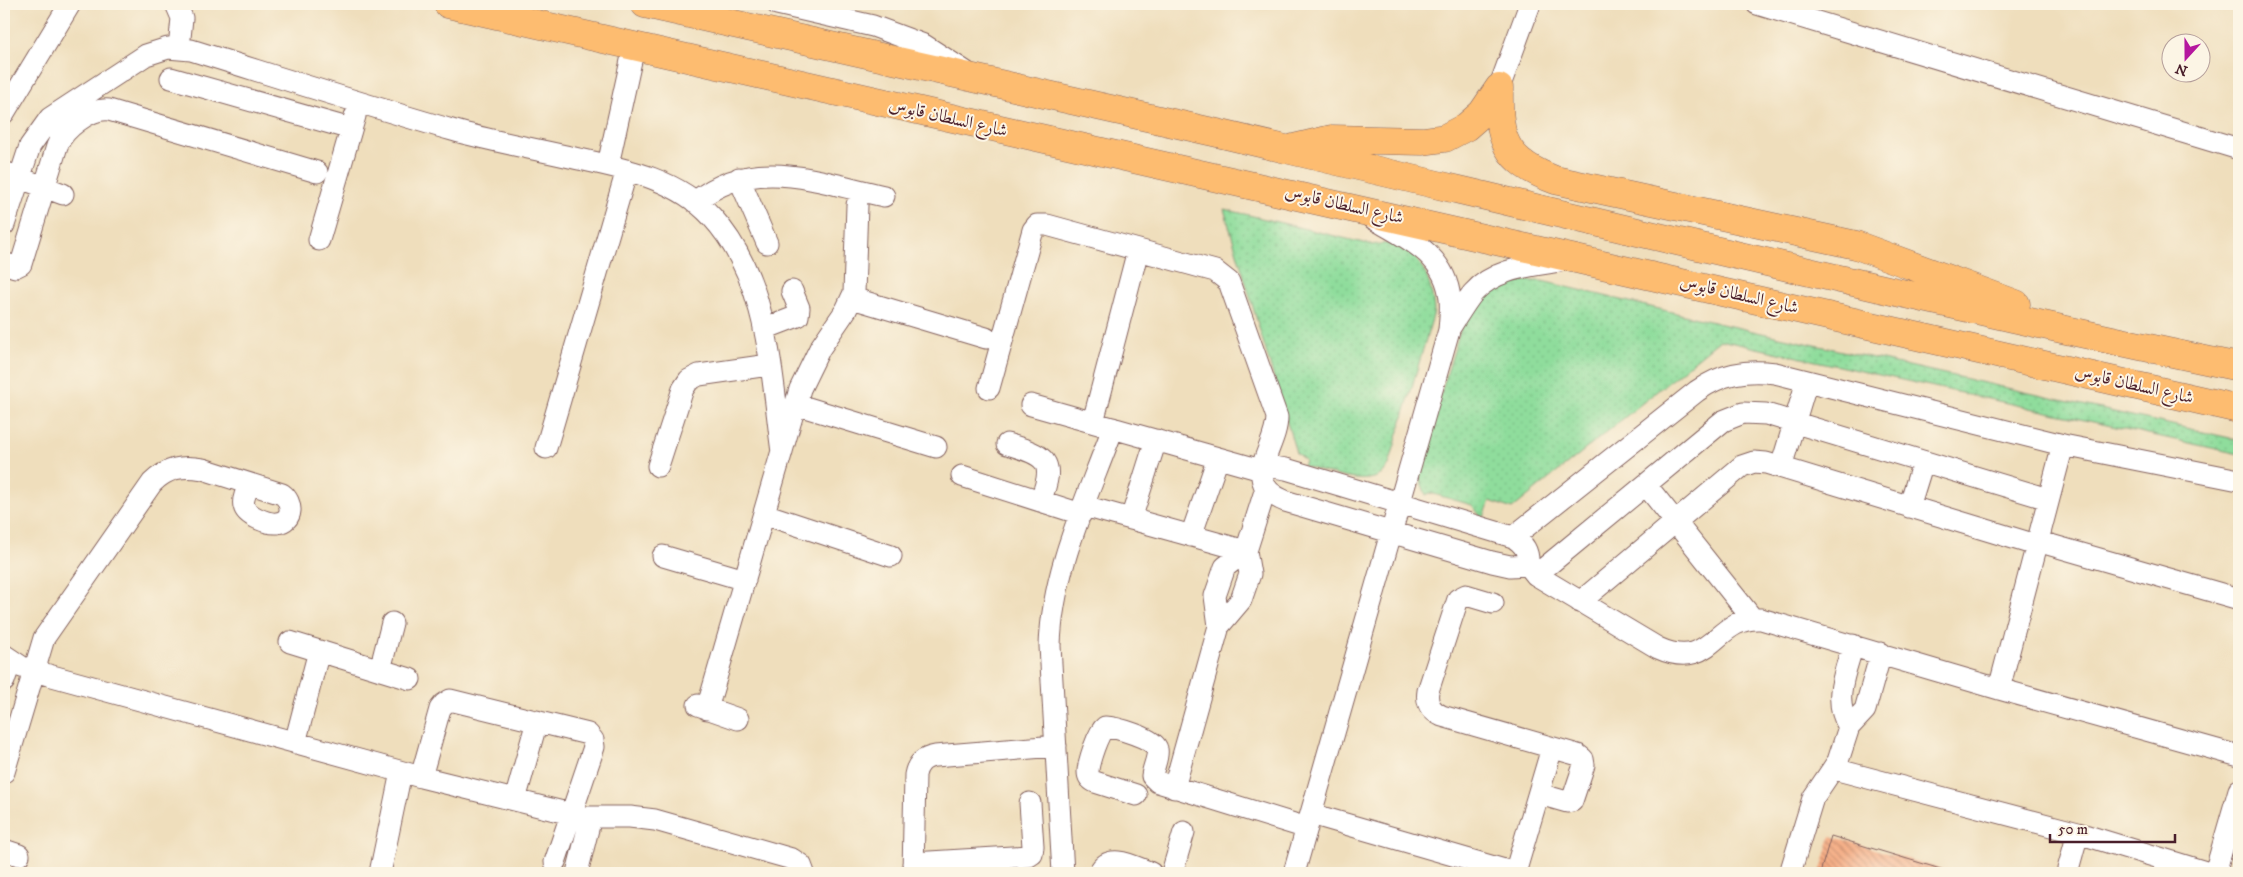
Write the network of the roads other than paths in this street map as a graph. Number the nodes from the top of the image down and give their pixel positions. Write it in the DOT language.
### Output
graph roads {
  1 [pos="70,4"];
  2 [pos="176,4"];
  3 [pos="448,4"];
  4 [pos="645,4"];
  5 [pos="776,4"];
  6 [pos="1530,4"];
  7 [pos="1757,4"];
  8 [pos="634,47"];
  9 [pos="179,48"];
  10 [pos="171,78"];
  11 [pos="977,79"];
  12 [pos="1499,88"];
  13 [pos="359,101"];
  14 [pos="4,113"];
  15 [pos="351,129"];
  16 [pos="1289,149"];
  17 [pos="2239,149"];
  18 [pos="618,168"];
  19 [pos="318,172"];
  20 [pos="11,175"];
  21 [pos="739,178"];
  22 [pos="54,191"];
  23 [pos="884,196"];
  24 [pos="695,202"];
  25 [pos="857,205"];
  26 [pos="1356,208"];
  27 [pos="4,225"];
  28 [pos="319,240"];
  29 [pos="767,243"];
  30 [pos="1138,250"];
  31 [pos="1577,258"];
  32 [pos="4,263"];
  33 [pos="792,291"];
  34 [pos="852,298"];
  35 [pos="764,329"];
  36 [pos="1449,330"];
  37 [pos="986,338"];
  38 [pos="2119,342"];
  39 [pos="770,365"];
  40 [pos="2239,367"];
  41 [pos="1807,381"];
  42 [pos="989,388"];
  43 [pos="795,404"];
  44 [pos="1031,405"];
  45 [pos="2239,409"];
  46 [pos="1795,422"];
  47 [pos="1103,425"];
  48 [pos="1156,440"];
  49 [pos="1007,444"];
  50 [pos="936,446"];
  51 [pos="2063,446"];
  52 [pos="546,448"];
  53 [pos="782,452"];
  54 [pos="1218,458"];
  55 [pos="1923,462"];
  56 [pos="658,466"];
  57 [pos="1781,467"];
  58 [pos="962,476"];
  59 [pos="1263,479"];
  60 [pos="2239,480"];
  61 [pos="250,484"];
  62 [pos="1646,485"];
  63 [pos="2048,499"];
  64 [pos="1040,501"];
  65 [pos="1400,504"];
  66 [pos="1910,507"];
  67 [pos="1082,510"];
  68 [pos="764,514"];
  69 [pos="1131,519"];
  70 [pos="1676,521"];
  71 [pos="1392,533"];
  72 [pos="1191,536"];
  73 [pos="1513,537"];
  74 [pos="2036,543"];
  75 [pos="1246,552"];
  76 [pos="663,556"];
  77 [pos="890,556"];
  78 [pos="1532,570"];
  79 [pos="745,580"];
  80 [pos="2239,599"];
  81 [pos="1580,602"];
  82 [pos="1494,603"];
  83 [pos="1752,618"];
  84 [pos="392,624"];
  85 [pos="290,642"];
  86 [pos="1853,645"];
  87 [pos="319,651"];
  88 [pos="1881,653"];
  89 [pos="380,670"];
  90 [pos="5,671"];
  91 [pos="34,671"];
  92 [pos="410,679"];
  93 [pos="1999,689"];
  94 [pos="738,719"];
  95 [pos="537,721"];
  96 [pos="1849,727"];
  97 [pos="295,742"];
  98 [pos="1056,746"];
  99 [pos="1552,748"];
  100 [pos="2239,756"];
  101 [pos="1834,769"];
  102 [pos="4,772"];
  103 [pos="411,774"];
  104 [pos="1174,788"];
  105 [pos="2239,790"];
  106 [pos="1539,794"];
  107 [pos="1136,796"];
  108 [pos="515,800"];
  109 [pos="1030,803"];
  110 [pos="581,816"];
  111 [pos="1309,821"];
  112 [pos="1184,832"];
  113 [pos="2078,833"];
  114 [pos="556,862"];
  115 [pos="913,868"];
  116 [pos="380,873"];
  117 [pos="578,873"];
  118 [pos="804,873"];
  119 [pos="1064,873"];
  120 [pos="1099,873"];
  121 [pos="1151,873"];
  122 [pos="1172,873"];
  123 [pos="1294,873"];
  124 [pos="1515,873"];
  125 [pos="1790,873"];
  126 [pos="2067,873"];
  127 [pos="2209,873"];
  128 [pos="2215,873"];
  1 -- 14 [label="street"];
  2 -- 9 [label="street"];
  3 -- 8 [label="highway, شارع السلطان قابوس"];
  4 -- 11 [label="highway"];
  5 -- 11 [label="street"];
  6 -- 12 [label="street"];
  7 -- 17 [label="street"];
  8 -- 18 [label="street"];
  8 -- 26 [label="highway, شارع السلطان قابوس"];
  9 -- 13 [label="street"];
  9 -- 20 [label="street"];
  10 -- 15 [label="street"];
  11 -- 16 [label="highway"];
  12 -- 16 [label="highway"];
  12 -- 38 [label="highway"];
  13 -- 15 [label="street"];
  13 -- 18 [label="street"];
  15 -- 28 [label="street"];
  16 -- 38 [label="highway"];
  18 -- 24 [label="street"];
  18 -- 52 [label="street"];
  19 -- 22 [label="street"];
  20 -- 22 [label="street"];
  20 -- 27 [label="street"];
  21 -- 23 [label="street"];
  21 -- 24 [label="street"];
  21 -- 29 [label="street"];
  22 -- 32 [label="street"];
  24 -- 35 [label="street"];
  25 -- 34 [label="street"];
  26 -- 31 [label="highway, شارع السلطان قابوس"];
  26 -- 36 [label="street"];
  30 -- 42 [label="street"];
  30 -- 47 [label="street"];
  30 -- 59 [label="street"];
  31 -- 36 [label="street"];
  31 -- 45 [label="highway, شارع السلطان قابوس"];
  33 -- 35 [label="street"];
  34 -- 37 [label="street"];
  34 -- 43 [label="street"];
  35 -- 39 [label="street"];
  36 -- 65 [label="street"];
  38 -- 40 [label="highway"];
  39 -- 53 [label="street"];
  39 -- 56 [label="street"];
  41 -- 46 [label="street"];
  41 -- 51 [label="street"];
  41 -- 73 [label="street"];
  43 -- 50 [label="street"];
  43 -- 53 [label="street"];
  44 -- 47 [label="street"];
  46 -- 55 [label="street"];
  46 -- 57 [label="street"];
  46 -- 62 [label="street"];
  47 -- 48 [label="street"];
  47 -- 67 [label="street"];
  48 -- 54 [label="street"];
  48 -- 69 [label="street"];
  49 -- 64 [label="street"];
  51 -- 60 [label="street"];
  51 -- 63 [label="street"];
  53 -- 68 [label="street"];
  54 -- 59 [label="street"];
  54 -- 72 [label="street"];
  55 -- 63 [label="street"];
  55 -- 66 [label="street"];
  57 -- 66 [label="street"];
  57 -- 70 [label="street"];
  58 -- 64 [label="street"];
  59 -- 65 [label="street"];
  59 -- 71 [label="street"];
  59 -- 75 [label="street"];
  61 -- 91 [label="street"];
  62 -- 70 [label="street"];
  62 -- 78 [label="street"];
  63 -- 74 [label="street"];
  64 -- 67 [label="street"];
  65 -- 71 [label="street"];
  65 -- 73 [label="street"];
  66 -- 74 [label="street"];
  67 -- 69 [label="street"];
  67 -- 98 [label="street"];
  68 -- 77 [label="street"];
  68 -- 79 [label="street"];
  69 -- 72 [label="street"];
  70 -- 81 [label="street"];
  70 -- 83 [label="street"];
  71 -- 78 [label="street"];
  71 -- 111 [label="street"];
  72 -- 75 [label="street"];
  73 -- 78 [label="street"];
  74 -- 80 [label="street"];
  74 -- 93 [label="street"];
  75 -- 104 [label="street"];
  76 -- 79 [label="street"];
  78 -- 81 [label="street"];
  79 -- 94 [label="street"];
  81 -- 83 [label="street"];
  82 -- 99 [label="street"];
  83 -- 86 [label="street"];
  84 -- 89 [label="street"];
  85 -- 87 [label="street"];
  86 -- 88 [label="street"];
  86 -- 96 [label="street"];
  87 -- 89 [label="street"];
  87 -- 97 [label="street"];
  88 -- 93 [label="street"];
  88 -- 96 [label="street"];
  89 -- 92 [label="street"];
  90 -- 91 [label="street"];
  91 -- 97 [label="street"];
  91 -- 102 [label="street"];
  93 -- 100 [label="street"];
  95 -- 103 [label="street"];
  95 -- 108 [label="street"];
  95 -- 110 [label="street"];
  96 -- 101 [label="street"];
  97 -- 103 [label="street"];
  98 -- 115 [label="street"];
  98 -- 119 [label="street"];
  99 -- 106 [label="street"];
  99 -- 106 [label="street"];
  101 -- 113 [label="street"];
  101 -- 125 [label="street"];
  103 -- 108 [label="street"];
  103 -- 116 [label="street"];
  104 -- 107 [label="street"];
  104 -- 111 [label="street"];
  105 -- 128 [label="street"];
  106 -- 124 [label="street"];
  108 -- 110 [label="street"];
  109 -- 115 [label="street"];
  110 -- 114 [label="street"];
  110 -- 117 [label="street"];
  110 -- 118 [label="street"];
  111 -- 123 [label="street"];
  111 -- 124 [label="street"];
  112 -- 122 [label="street"];
  113 -- 126 [label="street"];
  113 -- 127 [label="street"];
  120 -- 121 [label="street"];
}
